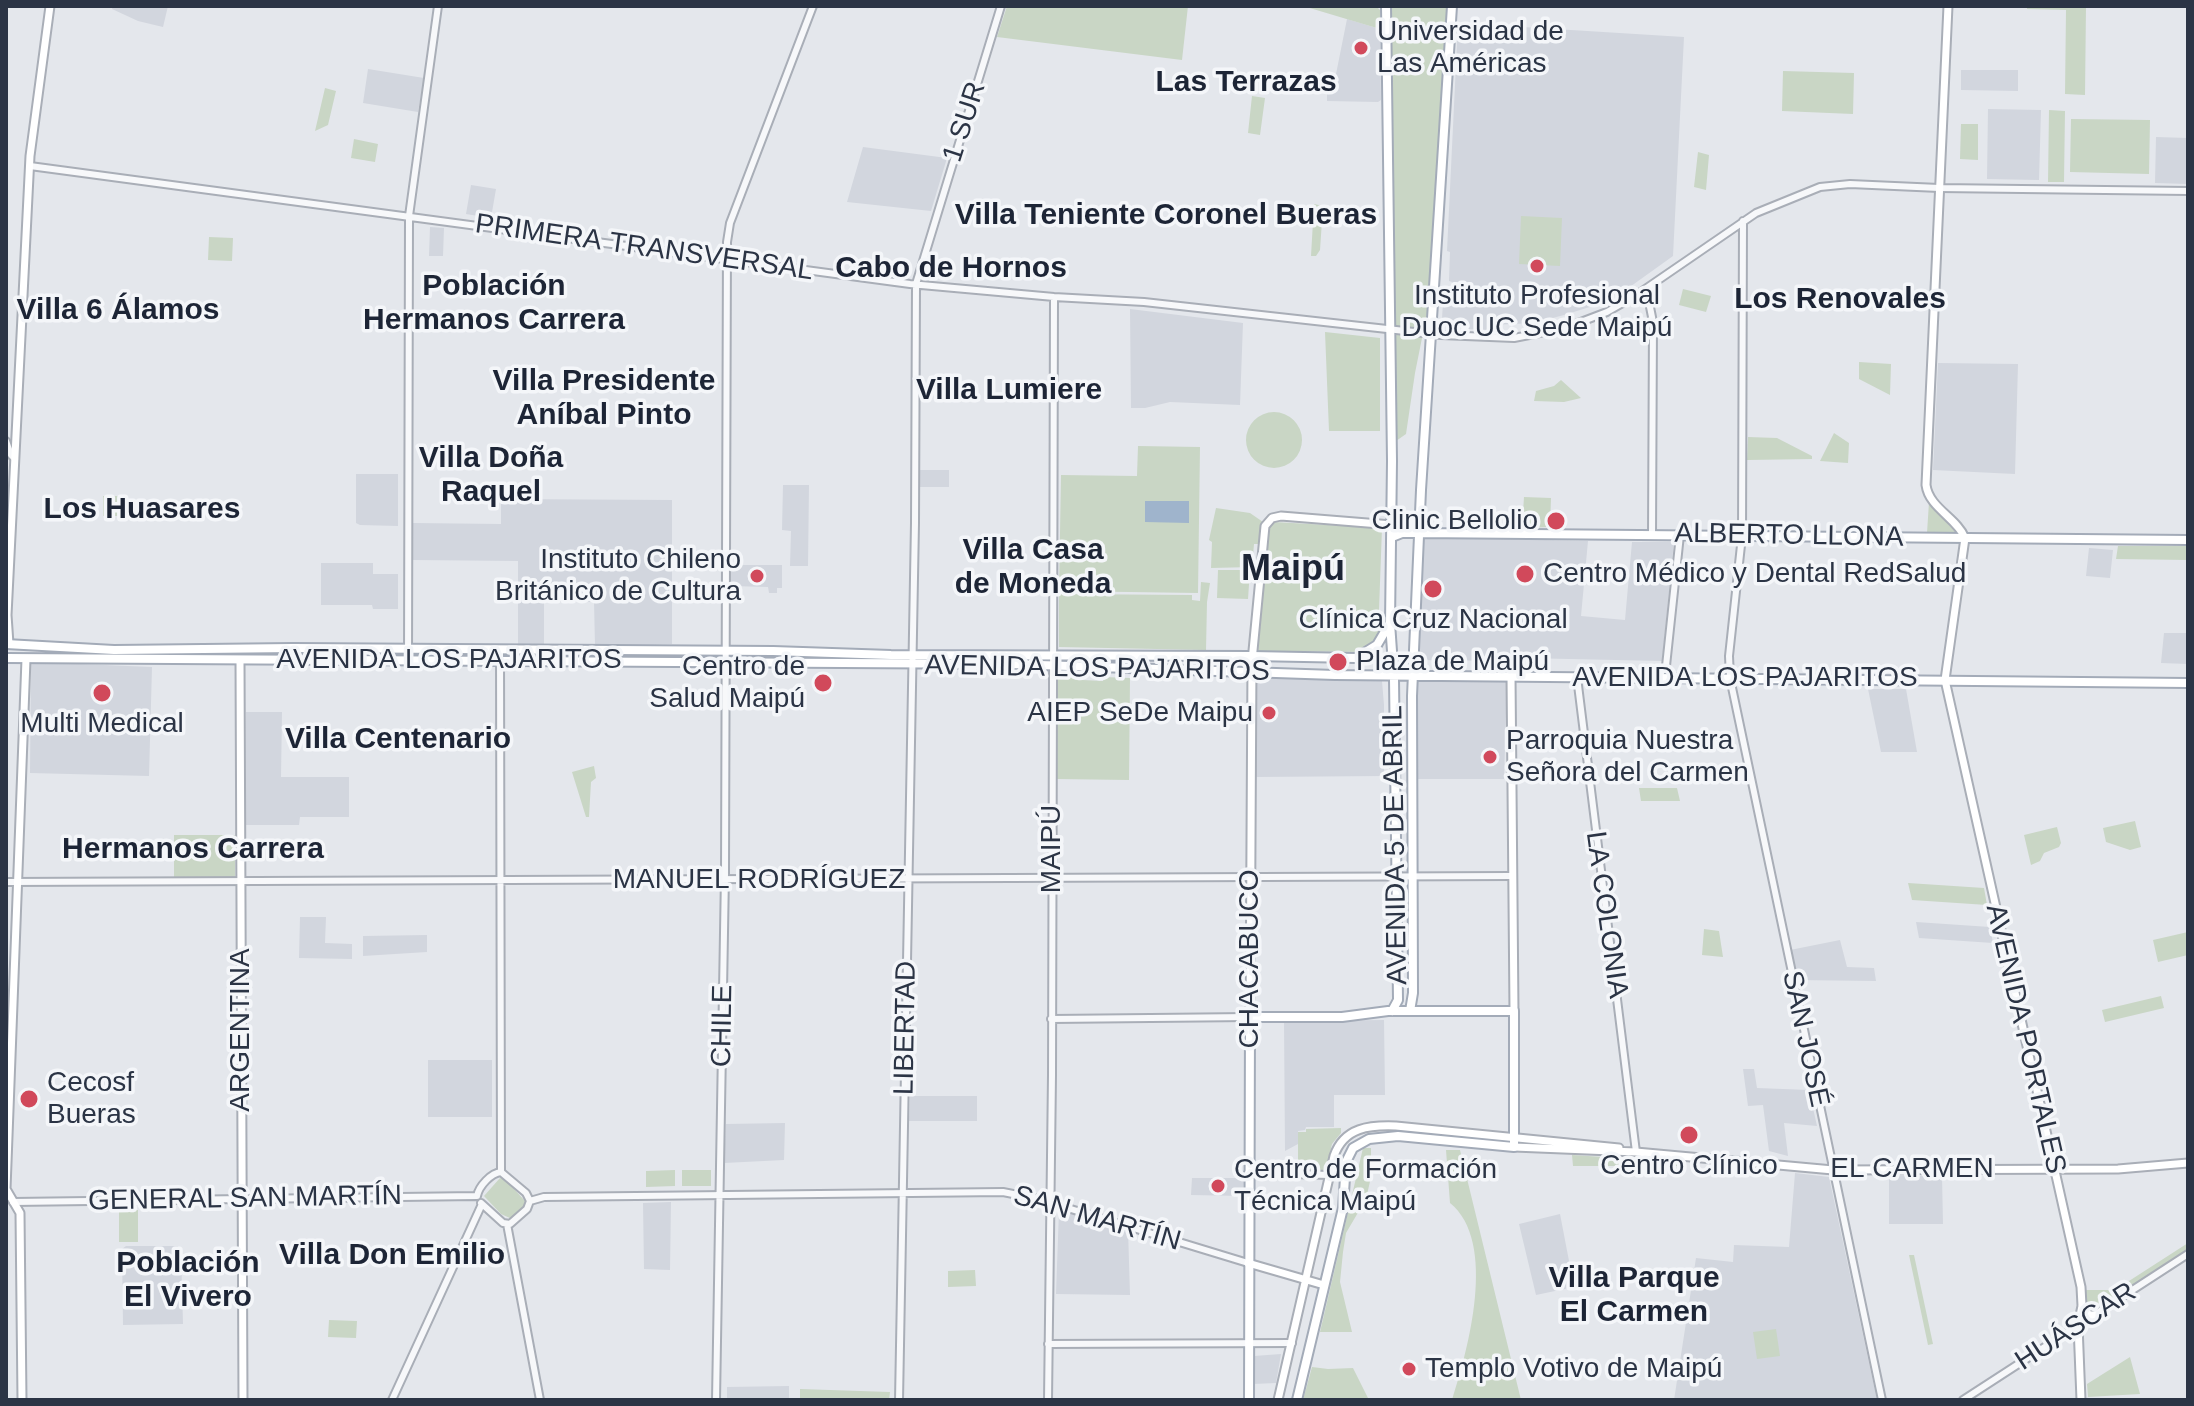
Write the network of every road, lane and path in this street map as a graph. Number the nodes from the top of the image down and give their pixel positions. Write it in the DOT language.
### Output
graph roads {
  1 [pos="50,6"];
  2 [pos="438,6"];
  3 [pos="813,6"];
  4 [pos="1001,6"];
  5 [pos="1386,6"];
  6 [pos="1452,6"];
  7 [pos="1948,6"];
  8 [pos="30,166"];
  9 [pos="1939,188"];
  10 [pos="2188,191"];
  11 [pos="409,216"];
  12 [pos="1743,221"];
  13 [pos="727,258"];
  14 [pos="916,284"];
  15 [pos="1643,291"];
  16 [pos="1054,297"];
  17 [pos="1390,328"];
  18 [pos="1431,334"];
  19 [pos="6,441"];
  20 [pos="15,459"];
  21 [pos="1392,525"];
  22 [pos="1419,533"];
  23 [pos="1652,535"];
  24 [pos="1680,535"];
  25 [pos="1742,536"];
  26 [pos="1392,537"];
  27 [pos="1965,538"];
  28 [pos="2188,540"];
  29 [pos="7,617"];
  30 [pos="1390,623"];
  31 [pos="7,645"];
  32 [pos="408,649"];
  33 [pos="500,650"];
  34 [pos="232,651"];
  35 [pos="726,651"];
  36 [pos="1053,655"];
  37 [pos="1252,656"];
  38 [pos="6,658"];
  39 [pos="26,659"];
  40 [pos="240,660"];
  41 [pos="912,660"];
  42 [pos="408,661"];
  43 [pos="500,662"];
  44 [pos="726,664"];
  45 [pos="1052,667"];
  46 [pos="1251,673"];
  47 [pos="1393,675"];
  48 [pos="1414,675"];
  49 [pos="1511,676"];
  50 [pos="1577,677"];
  51 [pos="1654,678"];
  52 [pos="1730,678"];
  53 [pos="1945,680"];
  54 [pos="2188,683"];
  55 [pos="1397,875"];
  56 [pos="1412,875"];
  57 [pos="1512,876"];
  58 [pos="1251,877"];
  59 [pos="1052,879"];
  60 [pos="908,880"];
  61 [pos="725,881"];
  62 [pos="6,882"];
  63 [pos="18,882"];
  64 [pos="241,882"];
  65 [pos="499,882"];
  66 [pos="1392,1011"];
  67 [pos="1410,1011"];
  68 [pos="1514,1011"];
  69 [pos="1250,1017"];
  70 [pos="1051,1019"];
  71 [pos="1514,1143"];
  72 [pos="1636,1152"];
  73 [pos="2188,1163"];
  74 [pos="2054,1169"];
  75 [pos="1833,1170"];
  76 [pos="501,1172"];
  77 [pos="1248,1173"];
  78 [pos="1330,1175"];
  79 [pos="903,1194"];
  80 [pos="477,1196"];
  81 [pos="720,1196"];
  82 [pos="241,1199"];
  83 [pos="530,1201"];
  84 [pos="13,1202"];
  85 [pos="1050,1202"];
  86 [pos="482,1204"];
  87 [pos="507,1224"];
  88 [pos="2188,1254"];
  89 [pos="1248,1263"];
  90 [pos="1306,1281"];
  91 [pos="1324,1285"];
  92 [pos="2082,1306"];
  93 [pos="2094,1315"];
  94 [pos="2078,1325"];
  95 [pos="1248,1343"];
  96 [pos="1292,1343"];
  97 [pos="1048,1344"];
  98 [pos="22,1400"];
  99 [pos="243,1400"];
  100 [pos="392,1400"];
  101 [pos="540,1400"];
  102 [pos="716,1400"];
  103 [pos="899,1400"];
  104 [pos="1048,1400"];
  105 [pos="1249,1400"];
  106 [pos="1278,1400"];
  107 [pos="1297,1400"];
  108 [pos="1882,1400"];
  109 [pos="1963,1400"];
  110 [pos="2081,1400"];
  1 -- 8 [label="main road"];
  2 -- 11 [label="street"];
  3 -- 13 [label="street, CHILE"];
  4 -- 14 [label="street, 1 SUR"];
  5 -- 17 [label="main road, AVENIDA 5 DE ABRIL"];
  6 -- 18 [label="main road, AVENIDA 5 DE ABRIL"];
  7 -- 9 [label="main road"];
  8 -- 11 [label="street, PRIMERA TRANSVERSAL"];
  8 -- 20 [label="main road"];
  9 -- 10 [label="street, PRIMERA TRANSVERSAL"];
  9 -- 12 [label="street, PRIMERA TRANSVERSAL"];
  9 -- 27 [label="main road"];
  11 -- 13 [label="street, PRIMERA TRANSVERSAL"];
  11 -- 32 [label="street"];
  12 -- 15 [label="street, PRIMERA TRANSVERSAL"];
  12 -- 25 [label="street, SAN JOSÉ"];
  13 -- 14 [label="street, PRIMERA TRANSVERSAL"];
  13 -- 35 [label="street, CHILE"];
  14 -- 16 [label="street, PRIMERA TRANSVERSAL"];
  14 -- 41 [label="street, 1 SUR"];
  15 -- 18 [label="street, PRIMERA TRANSVERSAL"];
  15 -- 23 [label="street"];
  16 -- 17 [label="street, PRIMERA TRANSVERSAL"];
  16 -- 36 [label="street, MAIPÚ"];
  17 -- 18 [label="street, PRIMERA TRANSVERSAL"];
  17 -- 21 [label="main road, AVENIDA 5 DE ABRIL"];
  18 -- 22 [label="main road, AVENIDA 5 DE ABRIL"];
  19 -- 20 [label="street"];
  20 -- 29 [label="main road"];
  21 -- 26 [label="main road, AVENIDA 5 DE ABRIL"];
  21 -- 37 [label="main road, CHACABUCO"];
  22 -- 23 [label="main road, ALBERTO LLONA"];
  22 -- 26 [label="main road, ALBERTO LLONA"];
  22 -- 48 [label="main road, AVENIDA 5 DE ABRIL"];
  23 -- 24 [label="main road, ALBERTO LLONA"];
  24 -- 25 [label="main road, ALBERTO LLONA"];
  24 -- 51 [label="street"];
  25 -- 27 [label="main road, ALBERTO LLONA"];
  25 -- 52 [label="street, SAN JOSÉ"];
  26 -- 30 [label="main road, AVENIDA 5 DE ABRIL"];
  27 -- 28 [label="main road, ALBERTO LLONA"];
  27 -- 53 [label="main road"];
  29 -- 31 [label="main road"];
  30 -- 37 [label="main road, AVENIDA LOS PAJARITOS"];
  30 -- 47 [label="main road, AVENIDA 5 DE ABRIL"];
  31 -- 34 [label="main road, AVENIDA LOS PAJARITOS"];
  32 -- 33 [label="main road, AVENIDA LOS PAJARITOS"];
  32 -- 34 [label="main road, AVENIDA LOS PAJARITOS"];
  32 -- 42 [label="street"];
  33 -- 35 [label="main road, AVENIDA LOS PAJARITOS"];
  33 -- 43 [label="street"];
  34 -- 40 [label="main road"];
  35 -- 41 [label="main road, AVENIDA LOS PAJARITOS"];
  35 -- 44 [label="street, CHILE"];
  36 -- 37 [label="main road, AVENIDA LOS PAJARITOS"];
  36 -- 41 [label="main road, AVENIDA LOS PAJARITOS"];
  36 -- 45 [label="street, MAIPÚ"];
  37 -- 46 [label="main road, CHACABUCO"];
  38 -- 39 [label="main road, AVENIDA LOS PAJARITOS"];
  39 -- 40 [label="main road, AVENIDA LOS PAJARITOS"];
  39 -- 63 [label="main road"];
  40 -- 42 [label="main road, AVENIDA LOS PAJARITOS"];
  40 -- 64 [label="main road, ARGENTINA"];
  41 -- 44 [label="main road, AVENIDA LOS PAJARITOS"];
  41 -- 45 [label="main road, AVENIDA LOS PAJARITOS"];
  41 -- 60 [label="street, LIBERTAD"];
  42 -- 43 [label="main road, AVENIDA LOS PAJARITOS"];
  43 -- 44 [label="main road, AVENIDA LOS PAJARITOS"];
  43 -- 65 [label="street"];
  44 -- 61 [label="street, CHILE"];
  45 -- 46 [label="main road, AVENIDA LOS PAJARITOS"];
  45 -- 59 [label="street, MAIPÚ"];
  46 -- 47 [label="main road, AVENIDA LOS PAJARITOS"];
  46 -- 58 [label="main road, CHACABUCO"];
  47 -- 48 [label="main road, AVENIDA LOS PAJARITOS"];
  47 -- 55 [label="main road, AVENIDA 5 DE ABRIL"];
  48 -- 49 [label="main road, AVENIDA LOS PAJARITOS"];
  48 -- 56 [label="main road, AVENIDA 5 DE ABRIL"];
  49 -- 50 [label="main road, AVENIDA LOS PAJARITOS"];
  49 -- 57 [label="main road"];
  50 -- 51 [label="main road, AVENIDA LOS PAJARITOS"];
  50 -- 72 [label="street, LA COLONIA"];
  51 -- 52 [label="main road, AVENIDA LOS PAJARITOS"];
  52 -- 53 [label="main road, AVENIDA LOS PAJARITOS"];
  52 -- 75 [label="street, SAN JOSÉ"];
  53 -- 54 [label="main road, AVENIDA LOS PAJARITOS"];
  53 -- 74 [label="main road, AVENIDA PORTALES"];
  55 -- 56 [label="street, MANUEL RODRÍGUEZ"];
  55 -- 58 [label="street, MANUEL RODRÍGUEZ"];
  55 -- 66 [label="main road, AVENIDA 5 DE ABRIL"];
  56 -- 57 [label="street, MANUEL RODRÍGUEZ"];
  56 -- 67 [label="main road, AVENIDA 5 DE ABRIL"];
  57 -- 68 [label="main road"];
  58 -- 59 [label="street, MANUEL RODRÍGUEZ"];
  58 -- 69 [label="main road, CHACABUCO"];
  59 -- 60 [label="street, MANUEL RODRÍGUEZ"];
  59 -- 70 [label="street, MAIPÚ"];
  60 -- 61 [label="street, MANUEL RODRÍGUEZ"];
  60 -- 79 [label="street, LIBERTAD"];
  61 -- 65 [label="street, MANUEL RODRÍGUEZ"];
  61 -- 81 [label="street, CHILE"];
  62 -- 63 [label="street, MANUEL RODRÍGUEZ"];
  63 -- 64 [label="street, MANUEL RODRÍGUEZ"];
  63 -- 84 [label="main road"];
  64 -- 65 [label="street, MANUEL RODRÍGUEZ"];
  64 -- 82 [label="main road, ARGENTINA"];
  65 -- 76 [label="street"];
  66 -- 67 [label="main road"];
  66 -- 69 [label="main road"];
  67 -- 68 [label="main road"];
  68 -- 71 [label="main road"];
  69 -- 70 [label="street"];
  69 -- 77 [label="main road, CHACABUCO"];
  70 -- 85 [label="street, MAIPÚ"];
  71 -- 72 [label="main road, EL CARMEN"];
  71 -- 78 [label="main road, EL CARMEN"];
  71 -- 91 [label="main road, EL CARMEN"];
  72 -- 75 [label="main road, EL CARMEN"];
  73 -- 74 [label="main road, EL CARMEN"];
  74 -- 75 [label="main road, EL CARMEN"];
  74 -- 92 [label="main road, AVENIDA PORTALES"];
  75 -- 108 [label="street, SAN JOSÉ"];
  76 -- 80 [label="street"];
  76 -- 83 [label="street"];
  77 -- 78 [label="street"];
  77 -- 89 [label="main road, CHACABUCO"];
  78 -- 90 [label="main road, EL CARMEN"];
  79 -- 81 [label="street, SAN MARTÍN"];
  79 -- 85 [label="street, SAN MARTÍN"];
  79 -- 103 [label="street, LIBERTAD"];
  80 -- 82 [label="street, GENERAL SAN MARTÍN"];
  80 -- 86 [label="street"];
  81 -- 83 [label="street"];
  81 -- 102 [label="street, CHILE"];
  82 -- 84 [label="street, GENERAL SAN MARTÍN"];
  82 -- 99 [label="main road, ARGENTINA"];
  83 -- 87 [label="street"];
  84 -- 98 [label="main road"];
  85 -- 89 [label="street, SAN MARTÍN"];
  85 -- 97 [label="street, MAIPÚ"];
  86 -- 87 [label="street"];
  86 -- 100 [label="street"];
  87 -- 101 [label="street"];
  88 -- 93 [label="street, HUÁSCAR"];
  89 -- 90 [label="main road, SAN MARTÍN"];
  89 -- 95 [label="main road, CHACABUCO"];
  90 -- 91 [label="main road, SAN MARTÍN"];
  90 -- 96 [label="main road, EL CARMEN"];
  91 -- 107 [label="main road, EL CARMEN"];
  92 -- 93 [label="main road"];
  92 -- 94 [label="main road, AVENIDA PORTALES"];
  93 -- 94 [label="street, HUÁSCAR"];
  94 -- 109 [label="street, HUÁSCAR"];
  94 -- 110 [label="main road, AVENIDA PORTALES"];
  95 -- 96 [label="street"];
  95 -- 97 [label="street"];
  95 -- 105 [label="main road, CHACABUCO"];
  96 -- 106 [label="main road, EL CARMEN"];
  97 -- 104 [label="street, MAIPÚ"];
}
